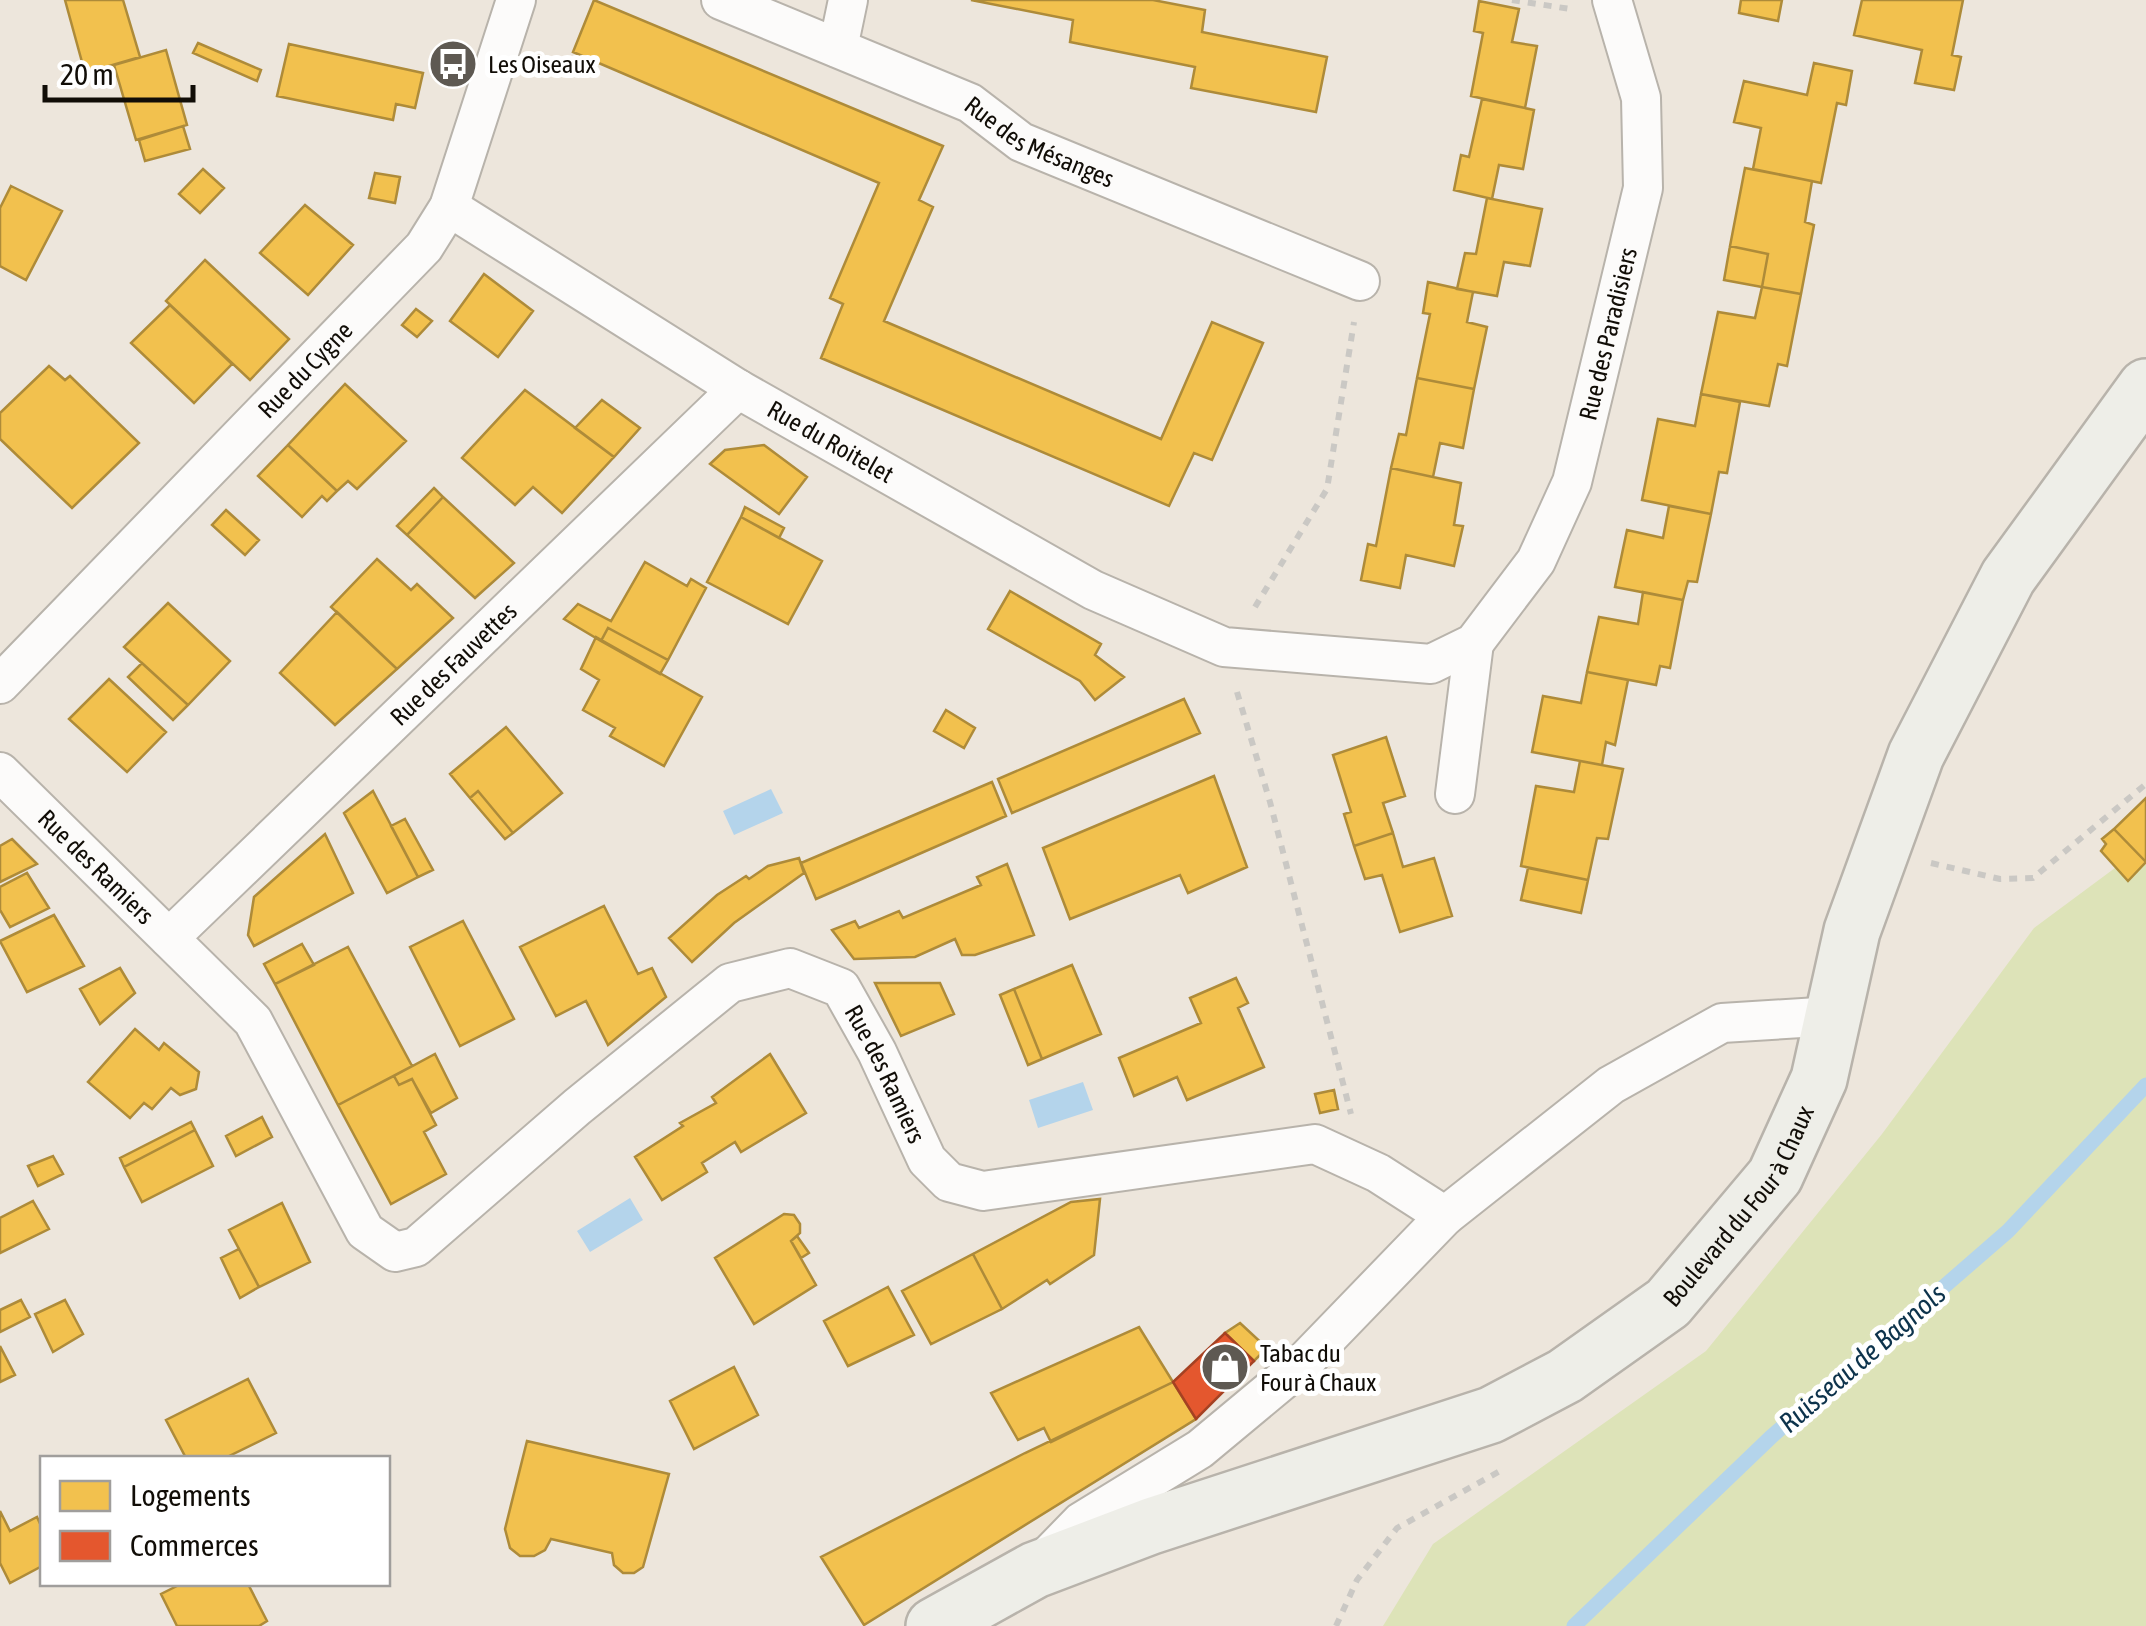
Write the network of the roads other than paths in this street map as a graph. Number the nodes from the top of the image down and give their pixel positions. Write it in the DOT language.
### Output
graph roads {
  1 [pos="516,0"];
  2 [pos="721,0"];
  3 [pos="848,0"];
  4 [pos="1614,8"];
  5 [pos="838,48"];
  6 [pos="450,207"];
  7 [pos="1360,281"];
  8 [pos="2146,387"];
  9 [pos="738,389"];
  10 [pos="1236,634"];
  11 [pos="1474,643"];
  12 [pos="0,684"];
  13 [pos="0,772"];
  14 [pos="1456,794"];
  15 [pos="169,938"];
  16 [pos="1834,1016"];
  17 [pos="1445,1216"];
  18 [pos="1036,1570"];
  19 [pos="934,1626"];
  1 -- 6 [label="street, Rue du Cygne"];
  2 -- 5 [label="street, Rue des Mésanges"];
  3 -- 5 [label="street"];
  4 -- 11 [label="street, Rue des Paradisiers"];
  5 -- 7 [label="street, Rue des Mésanges"];
  6 -- 9 [label="street, Rue du Roitelet"];
  6 -- 12 [label="street, Rue du Cygne"];
  8 -- 16 [label="street, Boulevard du Four à Chaux"];
  9 -- 10 [label="street, Rue du Roitelet"];
  9 -- 15 [label="street, Rue des Fauvettes"];
  10 -- 11 [label="street, Rue des Paradisiers"];
  11 -- 14 [label="street"];
  13 -- 15 [label="street, Rue des Ramiers"];
  15 -- 17 [label="street, Rue des Ramiers"];
  16 -- 17 [label="street"];
  16 -- 18 [label="street, Boulevard du Four à Chaux"];
  17 -- 18 [label="street"];
  18 -- 19 [label="street, Boulevard du Four à Chaux"];
}
